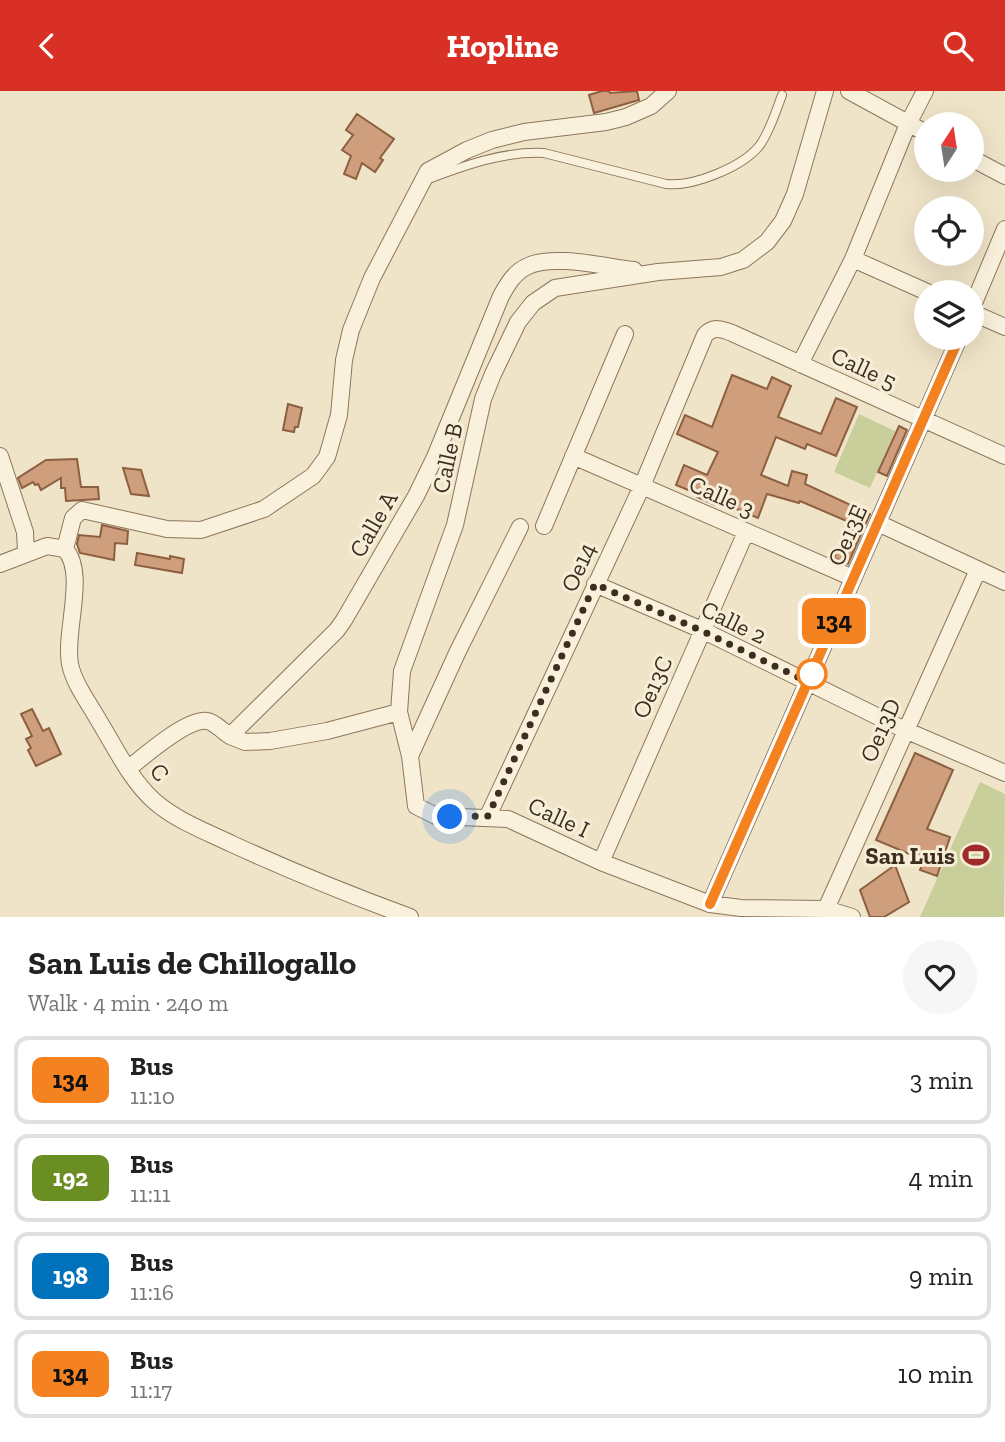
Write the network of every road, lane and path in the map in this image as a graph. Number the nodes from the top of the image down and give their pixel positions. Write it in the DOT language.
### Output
graph roads {
  1 [pos="668,91"];
  2 [pos="825,91"];
  3 [pos="849,91"];
  4 [pos="925,91"];
  5 [pos="782,95"];
  6 [pos="908,124"];
  7 [pos="914,127"];
  8 [pos="984,165"];
  9 [pos="1005,176"];
  10 [pos="420,183"];
  11 [pos="1005,229"];
  12 [pos="853,259"];
  13 [pos="658,272"];
  14 [pos="984,280"];
  15 [pos="914,286"];
  16 [pos="984,317"];
  17 [pos="1005,327"];
  18 [pos="625,334"];
  19 [pos="705,335"];
  20 [pos="954,350"];
  21 [pos="800,364"];
  22 [pos="923,421"];
  23 [pos="0,456"];
  24 [pos="573,456"];
  25 [pos="1005,456"];
  26 [pos="642,486"];
  27 [pos="878,523"];
  28 [pos="544,526"];
  29 [pos="520,527"];
  30 [pos="746,532"];
  31 [pos="65,549"];
  32 [pos="26,552"];
  33 [pos="0,564"];
  34 [pos="978,570"];
  35 [pos="853,578"];
  36 [pos="1005,582"];
  37 [pos="595,584"];
  38 [pos="702,631"];
  39 [pos="808,682"];
  40 [pos="400,712"];
  41 [pos="905,730"];
  42 [pos="230,736"];
  43 [pos="410,756"];
  44 [pos="1003,766"];
  45 [pos="128,769"];
  46 [pos="488,816"];
  47 [pos="601,862"];
  48 [pos="364,900"];
  49 [pos="710,904"];
  50 [pos="825,909"];
  51 [pos="368,917"];
  52 [pos="410,917"];
  53 [pos="852,917"];
  1 -- 10 [label="street"];
  2 -- 13 [label="street"];
  3 -- 6 [label="street"];
  4 -- 6 [label="street"];
  5 -- 10 [label="lane"];
  6 -- 7 [label="street"];
  6 -- 12 [label="street"];
  8 -- 9 [label="street"];
  10 -- 31 [label="street"];
  11 -- 14 [label="street"];
  12 -- 15 [label="street"];
  12 -- 21 [label="street"];
  13 -- 40 [label="street, Calle B"];
  13 -- 42 [label="street, Calle A"];
  16 -- 17 [label="street"];
  18 -- 24 [label="street"];
  19 -- 21 [label="street, Calle 5"];
  19 -- 26 [label="street, Oe14"];
  20 -- 22 [label="street, Oe13E"];
  21 -- 22 [label="street, Calle 5"];
  22 -- 25 [label="street, Calle 5"];
  22 -- 27 [label="street, Oe13E"];
  23 -- 32 [label="street"];
  24 -- 26 [label="street, Calle 3"];
  24 -- 28 [label="street"];
  26 -- 30 [label="street, Calle 3"];
  26 -- 37 [label="street, Oe14"];
  27 -- 34 [label="street"];
  27 -- 35 [label="street, Oe13E"];
  29 -- 43 [label="street"];
  30 -- 35 [label="street, Calle 3"];
  30 -- 38 [label="street, Oe13C"];
  31 -- 32 [label="street"];
  31 -- 45 [label="street, C"];
  32 -- 33 [label="street"];
  34 -- 36 [label="street"];
  34 -- 41 [label="street, Oe13D"];
  35 -- 39 [label="street, Oe13E"];
  37 -- 38 [label="street, Calle 2"];
  37 -- 46 [label="street, Oe14"];
  38 -- 39 [label="street, Calle 2"];
  38 -- 47 [label="street, Oe13C"];
  39 -- 41 [label="street, Calle 2"];
  39 -- 49 [label="street, Oe13E"];
  40 -- 42 [label="street"];
  40 -- 43 [label="street, Calle B"];
  41 -- 44 [label="street, Calle 2"];
  41 -- 50 [label="street, Oe13D"];
  42 -- 45 [label="street"];
  43 -- 46 [label="street, Calle I"];
  45 -- 48 [label="street, C"];
  46 -- 47 [label="street, Calle I"];
  47 -- 49 [label="street, Calle I"];
  48 -- 51 [label="street"];
  48 -- 52 [label="street, C"];
  49 -- 50 [label="street, Calle I"];
  50 -- 53 [label="street, Calle I"];
}
